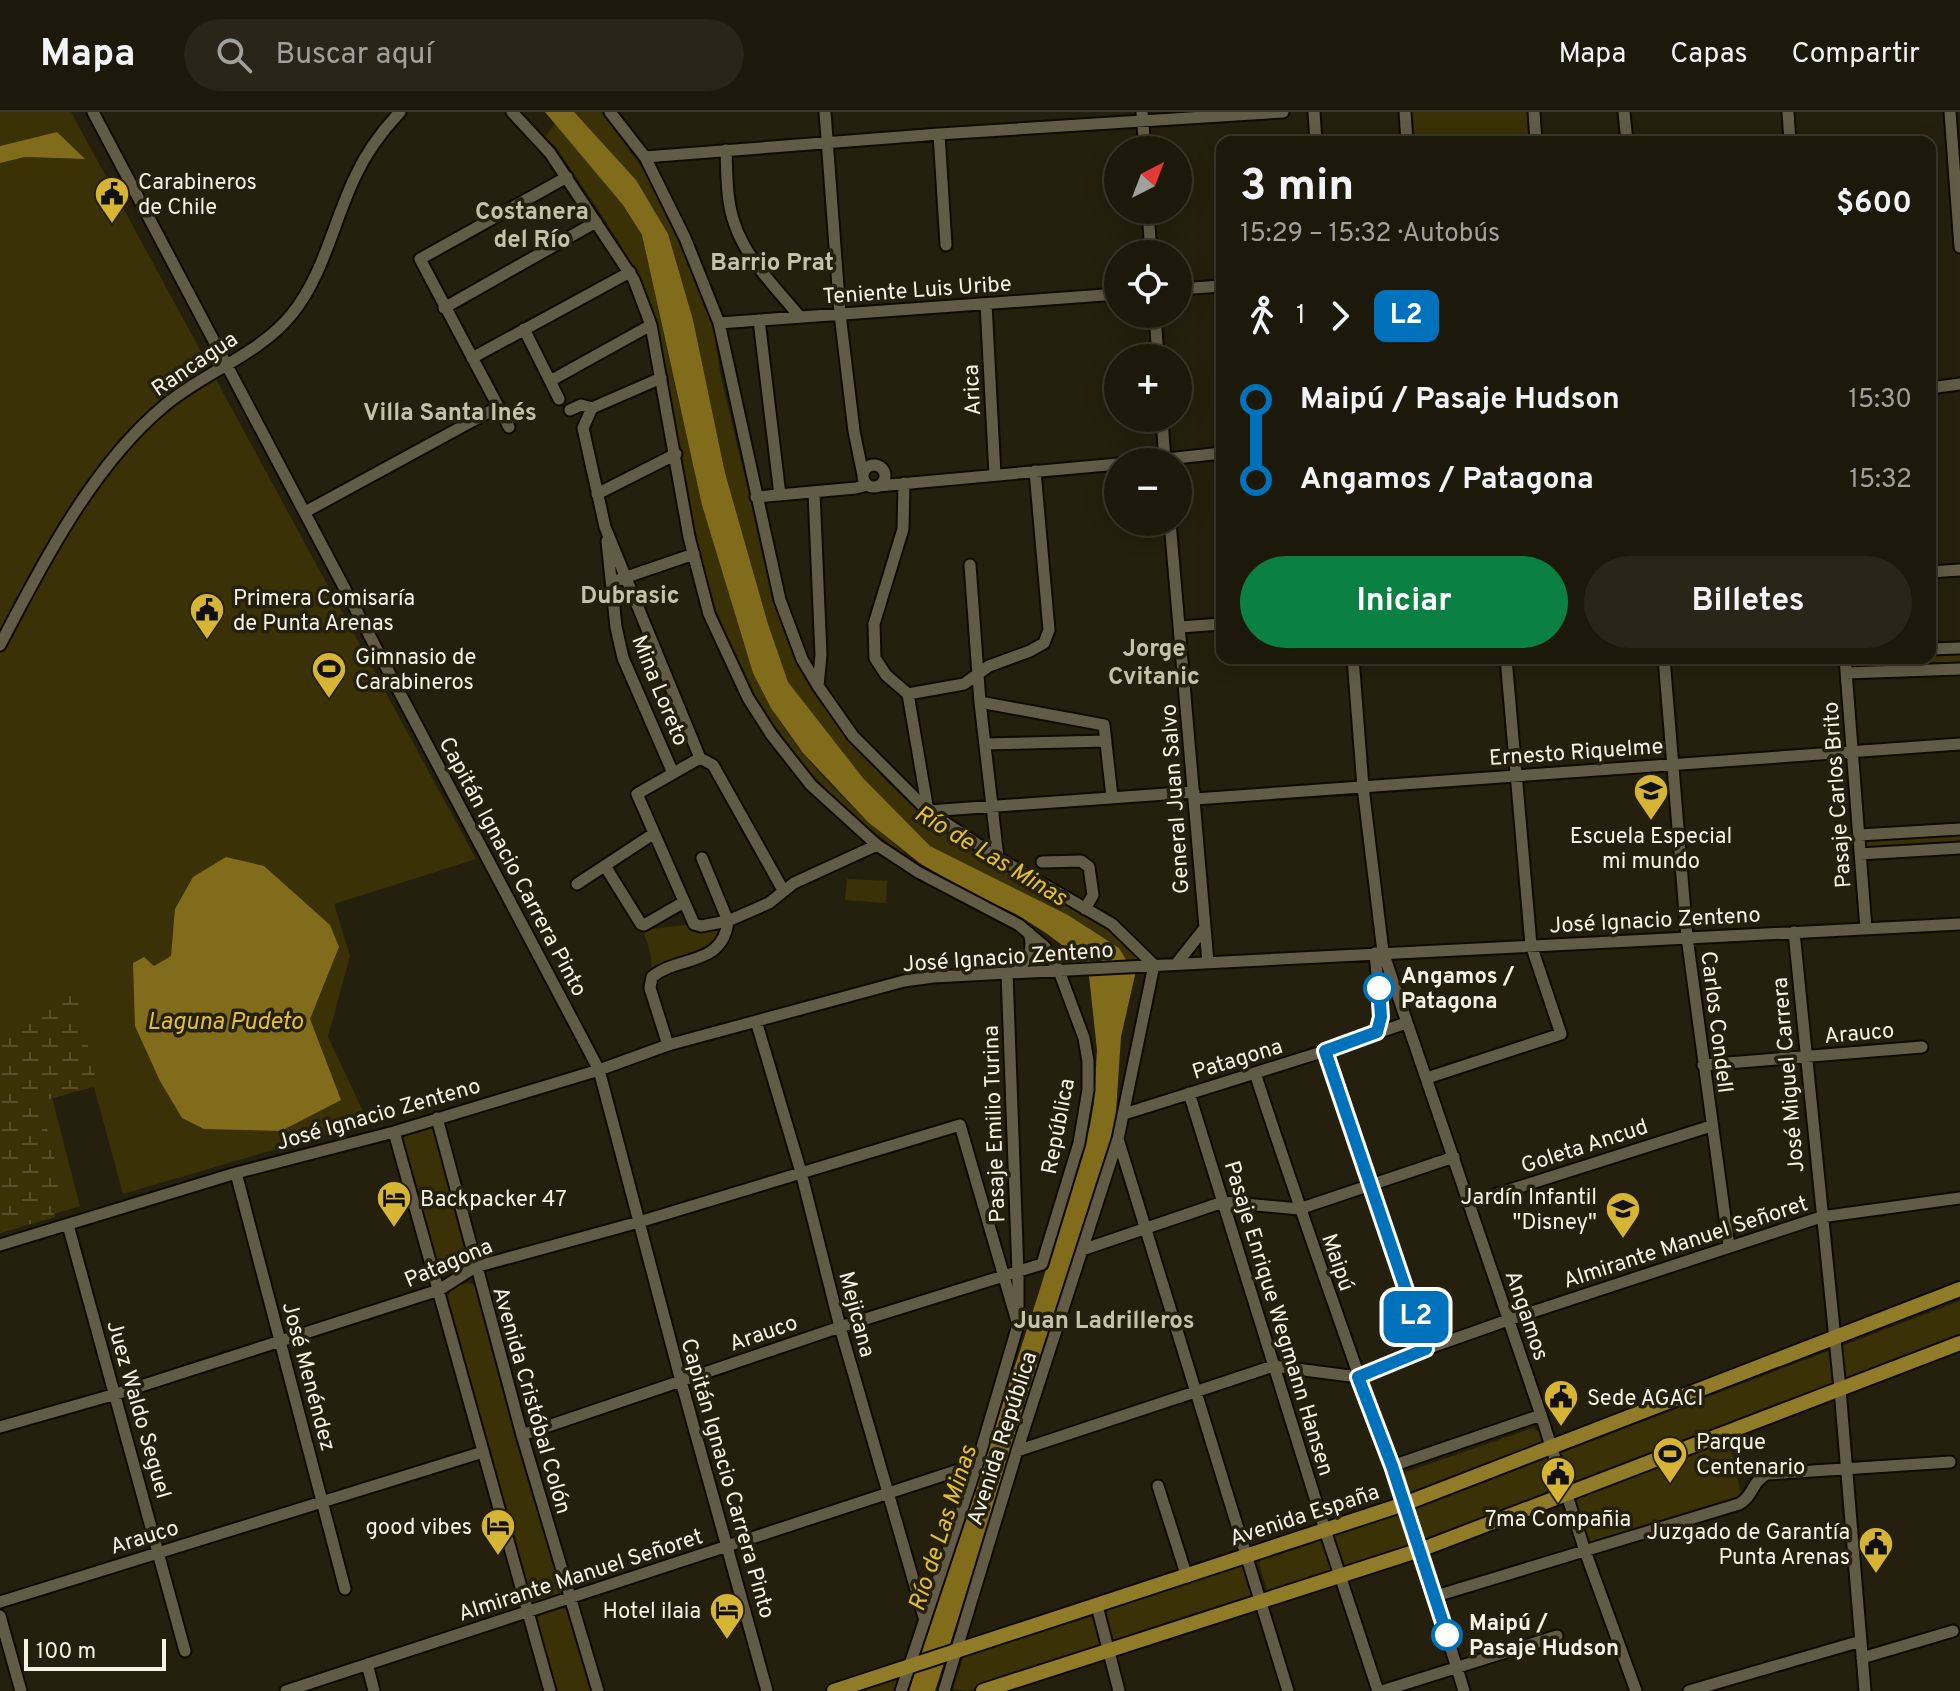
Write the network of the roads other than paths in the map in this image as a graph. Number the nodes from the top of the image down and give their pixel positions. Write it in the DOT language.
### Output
graph roads {
  1 [pos="93,112"];
  2 [pos="400,112"];
  3 [pos="512,112"];
  4 [pos="610,112"];
  5 [pos="825,112"];
  6 [pos="1283,112"];
  7 [pos="1314,112"];
  8 [pos="1405,112"];
  9 [pos="1534,112"];
  10 [pos="1624,112"];
  11 [pos="1788,112"];
  12 [pos="1950,112"];
  13 [pos="1143,116"];
  14 [pos="939,134"];
  15 [pos="1144,136"];
  16 [pos="1316,136"];
  17 [pos="1407,136"];
  18 [pos="1536,136"];
  19 [pos="1626,136"];
  20 [pos="1790,136"];
  21 [pos="829,142"];
  22 [pos="726,150"];
  23 [pos="645,157"];
  24 [pos="567,177"];
  25 [pos="596,222"];
  26 [pos="1959,225"];
  27 [pos="946,245"];
  28 [pos="1960,247"];
  29 [pos="630,272"];
  30 [pos="1216,286"];
  31 [pos="1192,288"];
  32 [pos="1104,295"];
  33 [pos="986,304"];
  34 [pos="444,308"];
  35 [pos="840,314"];
  36 [pos="800,317"];
  37 [pos="759,320"];
  38 [pos="719,323"];
  39 [pos="651,325"];
  40 [pos="524,329"];
  41 [pos="472,358"];
  42 [pos="227,364"];
  43 [pos="661,378"];
  44 [pos="550,381"];
  45 [pos="1960,384"];
  46 [pos="1936,387"];
  47 [pos="559,399"];
  48 [pos="498,407"];
  49 [pos="592,408"];
  50 [pos="570,410"];
  51 [pos="509,427"];
  52 [pos="854,431"];
  53 [pos="676,454"];
  54 [pos="1216,454"];
  55 [pos="1192,457"];
  56 [pos="1104,465"];
  57 [pos="880,468"];
  58 [pos="1035,471"];
  59 [pos="995,475"];
  60 [pos="869,482"];
  61 [pos="904,483"];
  62 [pos="814,492"];
  63 [pos="597,494"];
  64 [pos="780,495"];
  65 [pos="756,497"];
  66 [pos="305,512"];
  67 [pos="605,527"];
  68 [pos="1171,536"];
  69 [pos="694,554"];
  70 [pos="970,565"];
  71 [pos="1960,570"];
  72 [pos="1936,572"];
  73 [pos="627,577"];
  74 [pos="612,582"];
  75 [pos="1216,624"];
  76 [pos="1180,627"];
  77 [pos="0,645"];
  78 [pos="1960,648"];
  79 [pos="1936,649"];
  80 [pos="1353,664"];
  81 [pos="1507,664"];
  82 [pos="1665,664"];
  83 [pos="1845,664"];
  84 [pos="1960,669"];
  85 [pos="1846,673"];
  86 [pos="977,675"];
  87 [pos="818,686"];
  88 [pos="908,694"];
  89 [pos="980,702"];
  90 [pos="1106,741"];
  91 [pos="985,744"];
  92 [pos="1960,744"];
  93 [pos="1852,752"];
  94 [pos="700,758"];
  95 [pos="1673,765"];
  96 [pos="673,773"];
  97 [pos="1518,776"];
  98 [pos="1363,787"];
  99 [pos="1195,796"];
  100 [pos="1112,797"];
  101 [pos="992,806"];
  102 [pos="928,811"];
  103 [pos="1960,829"];
  104 [pos="653,834"];
  105 [pos="1859,835"];
  106 [pos="877,845"];
  107 [pos="1960,848"];
  108 [pos="1860,854"];
  109 [pos="702,858"];
  110 [pos="998,858"];
  111 [pos="1042,862"];
  112 [pos="605,866"];
  113 [pos="577,884"];
  114 [pos="783,890"];
  115 [pos="684,902"];
  116 [pos="1085,909"];
  117 [pos="728,921"];
  118 [pos="1960,924"];
  119 [pos="1204,929"];
  120 [pos="1866,929"];
  121 [pos="1029,932"];
  122 [pos="1794,932"];
  123 [pos="1687,937"];
  124 [pos="1531,945"];
  125 [pos="1379,952"];
  126 [pos="1208,962"];
  127 [pos="1177,963"];
  128 [pos="1148,965"];
  129 [pos="1065,971"];
  130 [pos="1011,973"];
  131 [pos="756,1021"];
  132 [pos="1406,1023"];
  133 [pos="1377,1032"];
  134 [pos="668,1045"];
  135 [pos="1922,1047"];
  136 [pos="1325,1051"];
  137 [pos="1806,1057"];
  138 [pos="1703,1065"];
  139 [pos="599,1070"];
  140 [pos="1255,1073"];
  141 [pos="1427,1078"];
  142 [pos="1189,1093"];
  143 [pos="1124,1114"];
  144 [pos="437,1118"];
  145 [pos="1711,1126"];
  146 [pos="394,1132"];
  147 [pos="1118,1139"];
  148 [pos="1454,1157"];
  149 [pos="801,1172"];
  150 [pos="236,1173"];
  151 [pos="1371,1184"];
  152 [pos="1960,1198"];
  153 [pos="1223,1202"];
  154 [pos="1469,1203"];
  155 [pos="1299,1209"];
  156 [pos="1821,1217"];
  157 [pos="639,1222"];
  158 [pos="68,1225"];
  159 [pos="1145,1228"];
  160 [pos="0,1245"];
  161 [pos="1729,1247"];
  162 [pos="1082,1250"];
  163 [pos="475,1267"];
  164 [pos="1018,1273"];
  165 [pos="1003,1277"];
  166 [pos="1960,1289"];
  167 [pos="439,1290"];
  168 [pos="1508,1320"];
  169 [pos="1018,1325"];
  170 [pos="840,1327"];
  171 [pos="1833,1339"];
  172 [pos="280,1343"];
  173 [pos="1960,1343"];
  174 [pos="1426,1349"];
  175 [pos="1273,1366"];
  176 [pos="1358,1377"];
  177 [pos="681,1381"];
  178 [pos="1840,1389"];
  179 [pos="1195,1390"];
  180 [pos="116,1394"];
  181 [pos="1541,1415"];
  182 [pos="0,1427"];
  183 [pos="522,1435"];
  184 [pos="1552,1449"];
  185 [pos="1017,1451"];
  186 [pos="483,1452"];
  187 [pos="1950,1462"];
  188 [pos="977,1464"];
  189 [pos="1392,1466"];
  190 [pos="1846,1468"];
  191 [pos="1158,1486"];
  192 [pos="889,1492"];
  193 [pos="1567,1494"];
  194 [pos="322,1503"];
  195 [pos="1404,1504"];
  196 [pos="1325,1530"];
  197 [pos="728,1546"];
  198 [pos="1420,1550"];
  199 [pos="1585,1551"];
  200 [pos="159,1552"];
  201 [pos="1245,1556"];
  202 [pos="1341,1576"];
  203 [pos="1187,1577"];
  204 [pos="345,1589"];
  205 [pos="1436,1596"];
  206 [pos="571,1598"];
  207 [pos="0,1602"];
  208 [pos="1261,1602"];
  209 [pos="1097,1606"];
  210 [pos="528,1612"];
  211 [pos="0,1616"];
  212 [pos="925,1617"];
  213 [pos="1953,1631"];
  214 [pos="1557,1636"];
  215 [pos="1861,1641"];
  216 [pos="1109,1650"];
  217 [pos="185,1651"];
  218 [pos="952,1654"];
  219 [pos="1862,1658"];
  220 [pos="367,1664"];
  221 [pos="912,1666"];
  222 [pos="1457,1668"];
  223 [pos="21,1690"];
  224 [pos="286,1691"];
  225 [pos="374,1691"];
  226 [pos="550,1691"];
  227 [pos="598,1691"];
  228 [pos="767,1691"];
  229 [pos="834,1691"];
  230 [pos="901,1691"];
  231 [pos="944,1691"];
  232 [pos="983,1691"];
  233 [pos="1119,1691"];
  234 [pos="1288,1691"];
  235 [pos="1380,1691"];
  236 [pos="1464,1691"];
  237 [pos="1636,1691"];
  238 [pos="1689,1691"];
  239 [pos="1865,1691"];
  1 -- 42 [label="street, Capitán Ignacio Carrera Pinto"];
  2 -- 42 [label="street, Rancagua"];
  3 -- 24 [label="street"];
  4 -- 23 [label="street"];
  5 -- 21 [label="street"];
  6 -- 13 [label="street"];
  7 -- 16 [label="street"];
  8 -- 17 [label="street"];
  9 -- 18 [label="street"];
  10 -- 19 [label="street"];
  11 -- 20 [label="street"];
  12 -- 26 [label="street"];
  13 -- 14 [label="street"];
  13 -- 15 [label="street"];
  14 -- 21 [label="street"];
  14 -- 27 [label="street"];
  21 -- 22 [label="street"];
  21 -- 35 [label="street"];
  22 -- 23 [label="street"];
  22 -- 36 [label="street"];
  23 -- 38 [label="street"];
  24 -- 25 [label="street"];
  24 -- 34 [label="street"];
  25 -- 29 [label="street"];
  25 -- 34 [label="street"];
  26 -- 28 [label="street"];
  29 -- 39 [label="street"];
  29 -- 40 [label="street"];
  30 -- 31 [label="street"];
  32 -- 33 [label="street, Teniente Luis Uribe"];
  33 -- 35 [label="street, Teniente Luis Uribe"];
  33 -- 59 [label="street, Arica"];
  34 -- 41 [label="street"];
  35 -- 36 [label="street, Teniente Luis Uribe"];
  35 -- 52 [label="street"];
  36 -- 37 [label="street, Teniente Luis Uribe"];
  37 -- 38 [label="street, Teniente Luis Uribe"];
  37 -- 64 [label="street"];
  38 -- 65 [label="street"];
  39 -- 43 [label="street"];
  39 -- 44 [label="street"];
  40 -- 41 [label="street"];
  40 -- 44 [label="street"];
  41 -- 48 [label="street"];
  42 -- 66 [label="street, Capitán Ignacio Carrera Pinto"];
  42 -- 77 [label="street, Rancagua"];
  43 -- 49 [label="street"];
  43 -- 53 [label="street"];
  44 -- 47 [label="street"];
  45 -- 46 [label="street"];
  48 -- 51 [label="street"];
  48 -- 66 [label="street"];
  49 -- 50 [label="street"];
  49 -- 63 [label="street"];
  52 -- 57 [label="street"];
  52 -- 60 [label="street"];
  53 -- 63 [label="street"];
  53 -- 69 [label="street"];
  54 -- 55 [label="street"];
  56 -- 58 [label="street"];
  57 -- 60 [label="street"];
  57 -- 60 [label="street"];
  57 -- 61 [label="street"];
  58 -- 59 [label="street"];
  58 -- 86 [label="street"];
  59 -- 61 [label="street"];
  60 -- 61 [label="street"];
  60 -- 62 [label="street"];
  61 -- 88 [label="street"];
  62 -- 64 [label="street"];
  62 -- 87 [label="street"];
  63 -- 67 [label="street"];
  64 -- 65 [label="street"];
  65 -- 87 [label="street"];
  66 -- 139 [label="street, Capitán Ignacio Carrera Pinto"];
  67 -- 73 [label="street"];
  67 -- 74 [label="street, Mina Loreto"];
  68 -- 76 [label="street, General Juan Salvo"];
  69 -- 73 [label="street"];
  69 -- 106 [label="street"];
  70 -- 86 [label="street"];
  71 -- 72 [label="street"];
  73 -- 74 [label="street"];
  73 -- 94 [label="street"];
  74 -- 96 [label="street, Mina Loreto"];
  75 -- 76 [label="street"];
  76 -- 99 [label="street, General Juan Salvo"];
  78 -- 79 [label="street"];
  80 -- 98 [label="street"];
  81 -- 97 [label="street"];
  82 -- 95 [label="street, Carlos Condell"];
  83 -- 85 [label="street, Pasaje Carlos Brito"];
  84 -- 85 [label="street"];
  85 -- 93 [label="street, Pasaje Carlos Brito"];
  86 -- 88 [label="street"];
  86 -- 89 [label="street"];
  87 -- 102 [label="street"];
  88 -- 102 [label="street"];
  89 -- 90 [label="street"];
  89 -- 91 [label="street"];
  90 -- 91 [label="street"];
  90 -- 100 [label="street"];
  91 -- 101 [label="street"];
  92 -- 93 [label="street, Ernesto Riquelme"];
  93 -- 95 [label="street, Ernesto Riquelme"];
  93 -- 105 [label="street, Pasaje Carlos Brito"];
  94 -- 96 [label="street"];
  94 -- 114 [label="street"];
  95 -- 97 [label="street, Ernesto Riquelme"];
  95 -- 123 [label="street, Carlos Condell"];
  96 -- 104 [label="street"];
  97 -- 98 [label="street, Ernesto Riquelme"];
  97 -- 124 [label="street"];
  98 -- 99 [label="street, Ernesto Riquelme"];
  98 -- 125 [label="street"];
  99 -- 100 [label="street, Ernesto Riquelme"];
  99 -- 119 [label="street, General Juan Salvo"];
  100 -- 101 [label="street, Ernesto Riquelme"];
  101 -- 102 [label="street, Ernesto Riquelme"];
  101 -- 110 [label="street"];
  102 -- 110 [label="street"];
  103 -- 105 [label="street"];
  104 -- 112 [label="street"];
  104 -- 115 [label="street"];
  105 -- 108 [label="street, Pasaje Carlos Brito"];
  106 -- 114 [label="street"];
  106 -- 121 [label="street"];
  107 -- 108 [label="street"];
  108 -- 120 [label="street, Pasaje Carlos Brito"];
  109 -- 117 [label="street"];
  110 -- 116 [label="street"];
  111 -- 116 [label="street"];
  112 -- 113 [label="street"];
  112 -- 115 [label="street"];
  114 -- 117 [label="street"];
  115 -- 117 [label="street"];
  116 -- 128 [label="street"];
  117 -- 134 [label="street"];
  118 -- 120 [label="street, José Ignacio Zenteno"];
  119 -- 126 [label="street, General Juan Salvo"];
  119 -- 127 [label="street"];
  120 -- 122 [label="street, José Ignacio Zenteno"];
  121 -- 129 [label="street"];
  121 -- 130 [label="street"];
  122 -- 123 [label="street, José Ignacio Zenteno"];
  122 -- 137 [label="street, José Miguel Carrera"];
  123 -- 124 [label="street, José Ignacio Zenteno"];
  123 -- 138 [label="street, Carlos Condell"];
  124 -- 125 [label="street, José Ignacio Zenteno"];
  124 -- 141 [label="street"];
  125 -- 126 [label="street, José Ignacio Zenteno"];
  125 -- 132 [label="street, Angamos"];
  125 -- 133 [label="street"];
  126 -- 127 [label="street, José Ignacio Zenteno"];
  127 -- 128 [label="street, José Ignacio Zenteno"];
  128 -- 129 [label="street, José Ignacio Zenteno"];
  128 -- 143 [label="street, Avenida República"];
  129 -- 130 [label="street, José Ignacio Zenteno"];
  129 -- 164 [label="street, República"];
  130 -- 131 [label="street, José Ignacio Zenteno"];
  130 -- 164 [label="street, Pasaje Emilio Turina"];
  131 -- 134 [label="street, José Ignacio Zenteno"];
  131 -- 149 [label="street, Mejicana"];
  132 -- 133 [label="street, Patagona"];
  132 -- 141 [label="street, Angamos"];
  133 -- 136 [label="street, Patagona"];
  134 -- 139 [label="street, José Ignacio Zenteno"];
  135 -- 137 [label="street, Arauco"];
  136 -- 140 [label="street, Patagona"];
  136 -- 151 [label="street"];
  137 -- 138 [label="street, Arauco"];
  137 -- 156 [label="street, José Miguel Carrera"];
  138 -- 145 [label="street, Carlos Condell"];
  139 -- 144 [label="street, José Ignacio Zenteno"];
  139 -- 157 [label="street, Capitán Ignacio Carrera Pinto"];
  140 -- 142 [label="street, Patagona"];
  140 -- 155 [label="street, Maipú"];
  141 -- 148 [label="street, Angamos"];
  142 -- 143 [label="street, Patagona"];
  142 -- 153 [label="street, Pasaje Enrique Wegmann Hansen"];
  143 -- 147 [label="street, Avenida República"];
  144 -- 146 [label="street, José Ignacio Zenteno"];
  144 -- 163 [label="street, Avenida Cristóbal Colón"];
  145 -- 154 [label="street, Goleta Ancud"];
  145 -- 161 [label="street, Carlos Condell"];
  146 -- 150 [label="street, José Ignacio Zenteno"];
  146 -- 167 [label="street"];
  147 -- 159 [label="street"];
  147 -- 162 [label="street, Avenida República"];
  148 -- 151 [label="street"];
  148 -- 154 [label="street, Angamos"];
  149 -- 157 [label="street, Patagona"];
  149 -- 165 [label="street, Patagona"];
  149 -- 170 [label="street, Mejicana"];
  150 -- 158 [label="street, José Ignacio Zenteno"];
  150 -- 172 [label="street, José Menéndez"];
  151 -- 155 [label="street"];
  151 -- 174 [label="street"];
  152 -- 156 [label="street, Almirante Manuel Señoret"];
  153 -- 155 [label="street"];
  153 -- 159 [label="street"];
  153 -- 175 [label="street, Pasaje Enrique Wegmann Hansen"];
  154 -- 168 [label="street, Angamos"];
  155 -- 176 [label="street, Maipú"];
  156 -- 161 [label="street, Almirante Manuel Señoret"];
  156 -- 171 [label="street, José Miguel Carrera"];
  157 -- 163 [label="street, Patagona"];
  157 -- 177 [label="street, Capitán Ignacio Carrera Pinto"];
  158 -- 160 [label="street, José Ignacio Zenteno"];
  158 -- 180 [label="street, Juez Waldo Seguel"];
  159 -- 162 [label="street"];
  159 -- 179 [label="street"];
  161 -- 168 [label="street, Almirante Manuel Señoret"];
  162 -- 185 [label="street, Avenida República"];
  163 -- 167 [label="street, Patagona"];
  163 -- 183 [label="street, Avenida Cristóbal Colón"];
  164 -- 165 [label="street, Arauco"];
  164 -- 169 [label="street, Pasaje Emilio Turina"];
  165 -- 169 [label="street"];
  165 -- 170 [label="street, Arauco"];
  166 -- 171 [label="main road, Avenida España"];
  167 -- 172 [label="street, Patagona"];
  167 -- 186 [label="street"];
  168 -- 174 [label="street, Almirante Manuel Señoret"];
  168 -- 181 [label="street, Angamos"];
  169 -- 188 [label="street, Avenida República"];
  170 -- 177 [label="street, Arauco"];
  170 -- 192 [label="street, Mejicana"];
  171 -- 178 [label="street, José Miguel Carrera"];
  171 -- 184 [label="main road, Avenida España"];
  172 -- 180 [label="street, Patagona"];
  172 -- 194 [label="street, José Menéndez"];
  173 -- 178 [label="main road"];
  174 -- 176 [label="street, Almirante Manuel Señoret"];
  175 -- 176 [label="street, Almirante Manuel Señoret"];
  175 -- 179 [label="street, Almirante Manuel Señoret"];
  175 -- 196 [label="street, Pasaje Enrique Wegmann Hansen"];
  176 -- 189 [label="street, Maipú"];
  177 -- 183 [label="street, Arauco"];
  177 -- 197 [label="street, Capitán Ignacio Carrera Pinto"];
  178 -- 190 [label="street, José Miguel Carrera"];
  178 -- 193 [label="main road"];
  179 -- 185 [label="street, Almirante Manuel Señoret"];
  179 -- 201 [label="street"];
  180 -- 182 [label="street, Patagona"];
  180 -- 200 [label="street, Juez Waldo Seguel"];
  181 -- 184 [label="street, Angamos"];
  181 -- 189 [label="street"];
  183 -- 206 [label="street, Avenida Cristóbal Colón"];
  184 -- 193 [label="street, Angamos"];
  184 -- 195 [label="main road, Avenida España"];
  185 -- 218 [label="street, Avenida República"];
  186 -- 194 [label="street, Arauco"];
  186 -- 210 [label="street"];
  187 -- 190 [label="street"];
  188 -- 192 [label="street, Almirante Manuel Señoret"];
  188 -- 212 [label="street, Avenida República"];
  189 -- 195 [label="street, Maipú"];
  190 -- 199 [label="street"];
  190 -- 215 [label="street, José Miguel Carrera"];
  191 -- 203 [label="street"];
  192 -- 197 [label="street, Almirante Manuel Señoret"];
  192 -- 212 [label="street, Mejicana"];
  193 -- 198 [label="main road"];
  193 -- 199 [label="street, Angamos"];
  194 -- 200 [label="street, Arauco"];
  194 -- 204 [label="street, José Menéndez"];
  195 -- 196 [label="main road, Avenida España"];
  195 -- 198 [label="street, Maipú"];
  196 -- 201 [label="main road, Avenida España"];
  196 -- 202 [label="street, Pasaje Enrique Wegmann Hansen"];
  197 -- 206 [label="street, Almirante Manuel Señoret"];
  197 -- 228 [label="street, Capitán Ignacio Carrera Pinto"];
  198 -- 202 [label="main road"];
  198 -- 205 [label="street, Maipú"];
  199 -- 205 [label="street"];
  199 -- 237 [label="street, Angamos"];
  200 -- 207 [label="street, Arauco"];
  200 -- 217 [label="street, Juez Waldo Seguel"];
  201 -- 203 [label="main road, Avenida España"];
  201 -- 208 [label="street"];
  202 -- 208 [label="main road"];
  202 -- 235 [label="street, Pasaje Enrique Wegmann Hansen"];
  203 -- 209 [label="main road, Avenida España"];
  205 -- 222 [label="street, Maipú"];
  206 -- 210 [label="street, Almirante Manuel Señoret"];
  206 -- 227 [label="street, Avenida Cristóbal Colón"];
  208 -- 216 [label="main road"];
  208 -- 234 [label="street"];
  209 -- 216 [label="street"];
  209 -- 218 [label="main road, Avenida España"];
  210 -- 220 [label="street, Almirante Manuel Señoret"];
  210 -- 226 [label="street"];
  211 -- 223 [label="street"];
  212 -- 221 [label="street, Avenida República"];
  213 -- 219 [label="street"];
  214 -- 222 [label="street"];
  215 -- 219 [label="street, José Miguel Carrera"];
  215 -- 238 [label="street"];
  216 -- 232 [label="main road"];
  216 -- 233 [label="street"];
  218 -- 221 [label="main road, Avenida España"];
  218 -- 231 [label="street, Avenida República"];
  219 -- 239 [label="street, José Miguel Carrera"];
  220 -- 224 [label="street, Almirante Manuel Señoret"];
  220 -- 225 [label="street"];
  221 -- 229 [label="main road, Avenida España"];
  221 -- 230 [label="street, Avenida República"];
  222 -- 235 [label="street"];
  222 -- 236 [label="street, Maipú"];
}
